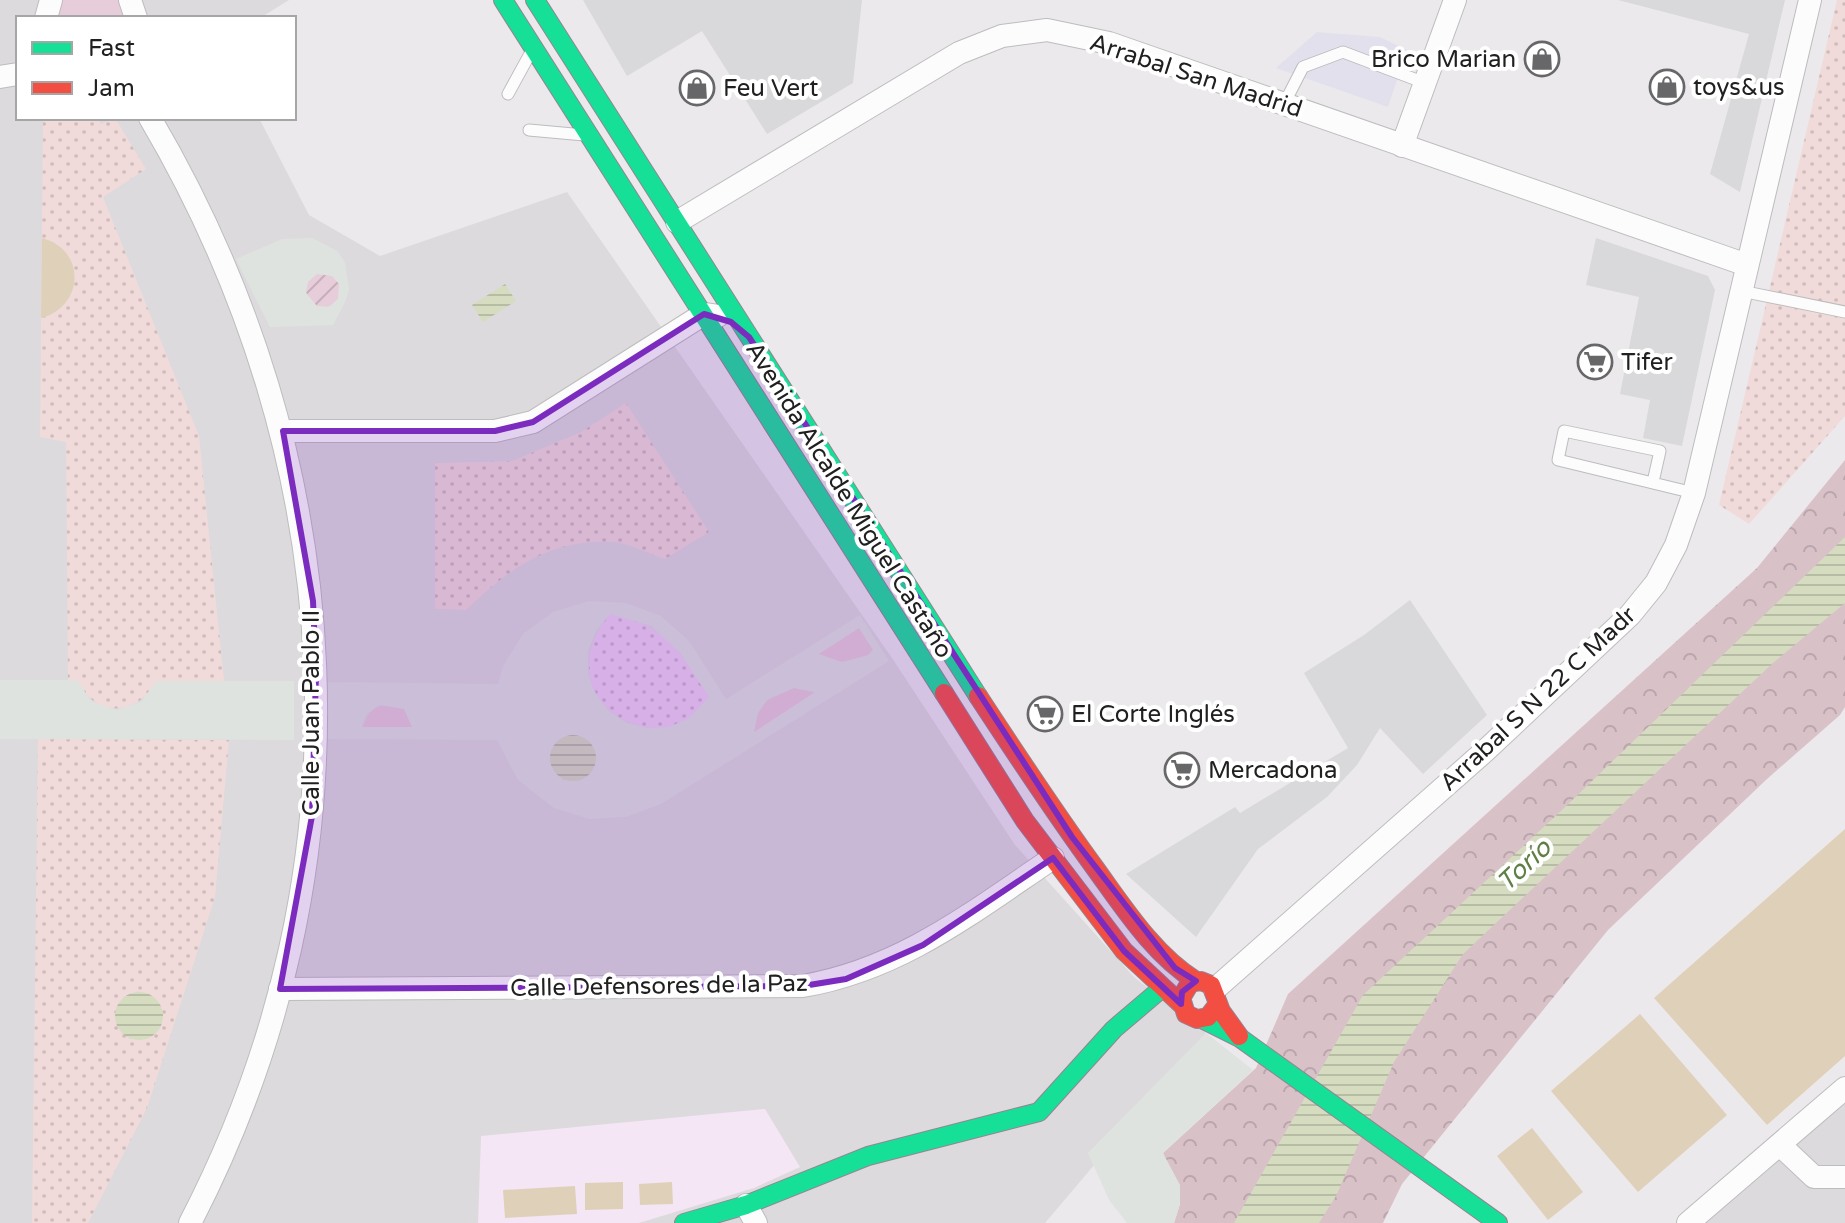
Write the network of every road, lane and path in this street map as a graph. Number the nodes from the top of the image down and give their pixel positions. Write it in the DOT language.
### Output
graph roads {
  1 [pos="503,0"];
  2 [pos="535,0"];
  3 [pos="1455,0"];
  4 [pos="1810,0"];
  5 [pos="533,48"];
  6 [pos="1425,83"];
  7 [pos="508,94"];
  8 [pos="1284,104"];
  9 [pos="151,120"];
  10 [pos="529,130"];
  11 [pos="589,136"];
  12 [pos="1402,146"];
  13 [pos="635,207"];
  14 [pos="677,222"];
  15 [pos="1747,265"];
  16 [pos="679,275"];
  17 [pos="1741,291"];
  18 [pos="1845,312"];
  19 [pos="704,314"];
  20 [pos="749,337"];
  21 [pos="283,431"];
  22 [pos="1653,482"];
  23 [pos="1694,493"];
  24 [pos="1053,858"];
  25 [pos="280,989"];
  26 [pos="1161,989"];
  27 [pos="1210,991"];
  28 [pos="1181,1004"];
  29 [pos="1202,1019"];
  30 [pos="1240,1038"];
  31 [pos="1845,1088"];
  32 [pos="1780,1145"];
  33 [pos="1845,1177"];
  34 [pos="751,1214"];
  35 [pos="190,1223"];
  36 [pos="684,1223"];
  37 [pos="1498,1223"];
  38 [pos="1688,1223"];
  1 -- 5 [label="main road, Avenida Alcalde Miguel Castaño"];
  2 -- 14 [label="main road, Avenida Alcalde Miguel Castaño"];
  3 -- 6 [label="street"];
  4 -- 15 [label="street, Arrabal S N 22 C Madr"];
  5 -- 7 [label="lane"];
  5 -- 11 [label="main road, Avenida Alcalde Miguel Castaño"];
  6 -- 8 [label="lane"];
  6 -- 12 [label="street"];
  8 -- 12 [label="street, Arrabal San Madrid"];
  8 -- 14 [label="street, Arrabal San Madrid"];
  9 -- 21 [label="street, Calle Juan Pablo II"];
  10 -- 11 [label="lane"];
  11 -- 13 [label="main road, Avenida Alcalde Miguel Castaño"];
  12 -- 15 [label="street, Arrabal San Madrid"];
  13 -- 14 [label="street"];
  13 -- 16 [label="main road, Avenida Alcalde Miguel Castaño"];
  14 -- 16 [label="street"];
  14 -- 20 [label="main road, Avenida Alcalde Miguel Castaño"];
  15 -- 17 [label="street, Arrabal S N 22 C Madr"];
  16 -- 19 [label="main road, Avenida Alcalde Miguel Castaño"];
  17 -- 18 [label="lane"];
  17 -- 23 [label="street, Arrabal S N 22 C Madr"];
  19 -- 20 [label="street"];
  19 -- 21 [label="street"];
  19 -- 24 [label="main road, Avenida Alcalde Miguel Castaño"];
  20 -- 27 [label="main road, Avenida Alcalde Miguel Castaño"];
  21 -- 25 [label="street, Calle Juan Pablo II"];
  22 -- 22 [label="lane"];
  22 -- 23 [label="lane"];
  23 -- 27 [label="street, Arrabal S N 22 C Madr"];
  24 -- 25 [label="street, Calle Defensores de la Paz"];
  24 -- 26 [label="main road, Avenida Alcalde Miguel Castaño"];
  25 -- 35 [label="street, Calle Juan Pablo II"];
  26 -- 28 [label="main road, Avenida Alcalde Miguel Castaño"];
  26 -- 34 [label="main road"];
  27 -- 28 [label="main road"];
  27 -- 29 [label="main road"];
  27 -- 30 [label="main road, Avenida Alcalde Miguel Castaño"];
  28 -- 29 [label="main road"];
  29 -- 30 [label="main road, Avenida Alcalde Miguel Castaño"];
  30 -- 37 [label="main road, Avenida Alcalde Miguel Castaño"];
  31 -- 32 [label="street"];
  32 -- 33 [label="street"];
  32 -- 38 [label="street"];
  34 -- 36 [label="main road"];
}
